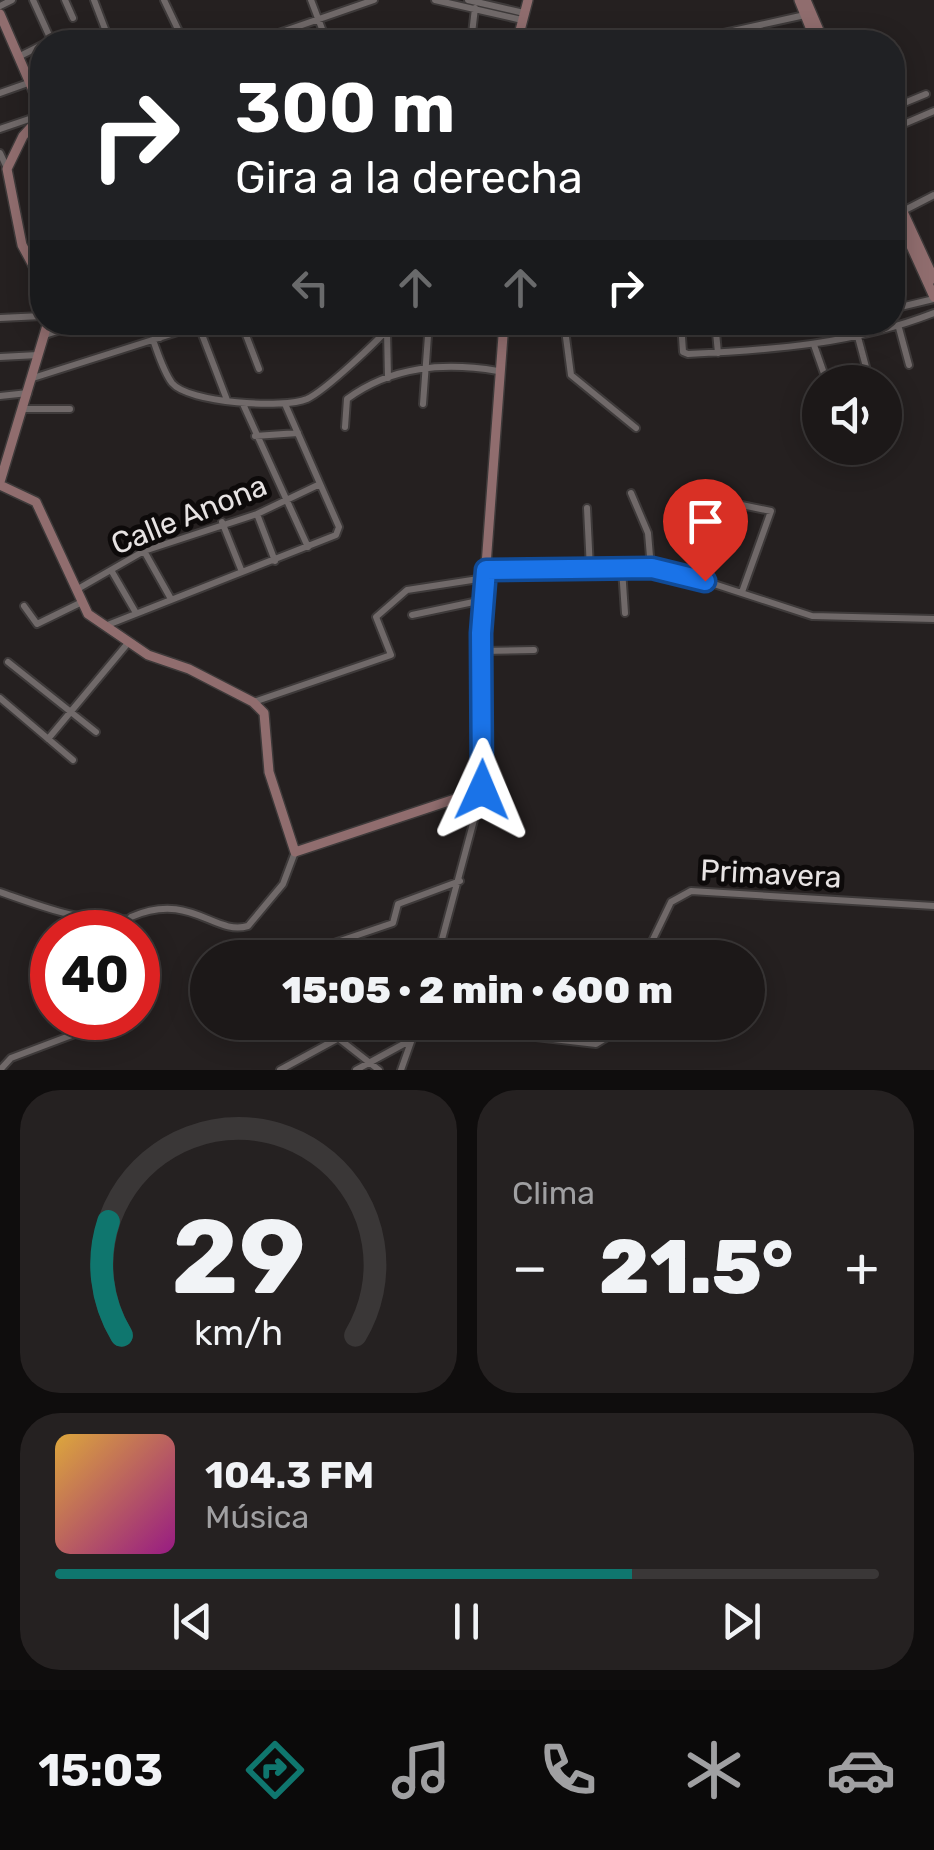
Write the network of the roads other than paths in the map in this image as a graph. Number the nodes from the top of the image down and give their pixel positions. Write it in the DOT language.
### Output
graph roads {
  1 [pos="12,0"];
  2 [pos="33,0"];
  3 [pos="65,0"];
  4 [pos="94,0"];
  5 [pos="164,0"];
  6 [pos="311,0"];
  7 [pos="374,0"];
  8 [pos="434,0"];
  9 [pos="528,0"];
  10 [pos="803,0"];
  11 [pos="473,3"];
  12 [pos="0,6"];
  13 [pos="0,14"];
  14 [pos="805,15"];
  15 [pos="523,17"];
  16 [pos="73,18"];
  17 [pos="318,20"];
  18 [pos="43,30"];
  19 [pos="105,30"];
  20 [pos="178,30"];
  21 [pos="289,30"];
  22 [pos="322,30"];
  23 [pos="472,30"];
  24 [pos="520,30"];
  25 [pos="746,30"];
  26 [pos="813,30"];
  27 [pos="815,30"];
  28 [pos="12,39"];
  29 [pos="0,45"];
  30 [pos="30,51"];
  31 [pos="20,56"];
  32 [pos="30,78"];
  33 [pos="30,83"];
  34 [pos="0,92"];
  35 [pos="926,94"];
  36 [pos="905,103"];
  37 [pos="934,110"];
  38 [pos="30,118"];
  39 [pos="905,123"];
  40 [pos="30,128"];
  41 [pos="0,129"];
  42 [pos="0,153"];
  43 [pos="7,170"];
  44 [pos="934,195"];
  45 [pos="905,214"];
  46 [pos="905,228"];
  47 [pos="905,232"];
  48 [pos="30,260"];
  49 [pos="934,279"];
  50 [pos="934,298"];
  51 [pos="0,304"];
  52 [pos="905,306"];
  53 [pos="934,313"];
  54 [pos="30,317"];
  55 [pos="3,318"];
  56 [pos="905,325"];
  57 [pos="45,335"];
  58 [pos="156,335"];
  59 [pos="167,335"];
  60 [pos="202,335"];
  61 [pos="246,335"];
  62 [pos="382,335"];
  63 [pos="387,335"];
  64 [pos="428,335"];
  65 [pos="502,335"];
  66 [pos="566,335"];
  67 [pos="682,335"];
  68 [pos="716,335"];
  69 [pos="867,335"];
  70 [pos="900,335"];
  71 [pos="858,337"];
  72 [pos="156,339"];
  73 [pos="814,345"];
  74 [pos="718,353"];
  75 [pos="40,354"];
  76 [pos="0,357"];
  77 [pos="821,365"];
  78 [pos="865,365"];
  79 [pos="909,365"];
  80 [pos="425,366"];
  81 [pos="258,369"];
  82 [pos="498,371"];
  83 [pos="33,378"];
  84 [pos="388,378"];
  85 [pos="28,393"];
  86 [pos="0,396"];
  87 [pos="227,400"];
  88 [pos="243,404"];
  89 [pos="286,404"];
  90 [pos="423,404"];
  91 [pos="23,409"];
  92 [pos="70,409"];
  93 [pos="345,427"];
  94 [pos="636,428"];
  95 [pos="298,434"];
  96 [pos="255,436"];
  97 [pos="0,483"];
  98 [pos="321,484"];
  99 [pos="631,493"];
  100 [pos="717,500"];
  101 [pos="286,501"];
  102 [pos="588,508"];
  103 [pos="256,514"];
  104 [pos="222,522"];
  105 [pos="308,547"];
  106 [pos="144,551"];
  107 [pos="274,561"];
  108 [pos="622,568"];
  109 [pos="652,568"];
  110 [pos="590,569"];
  111 [pos="111,570"];
  112 [pos="242,572"];
  113 [pos="486,574"];
  114 [pos="75,591"];
  115 [pos="742,592"];
  116 [pos="172,599"];
  117 [pos="482,600"];
  118 [pos="80,603"];
  119 [pos="24,606"];
  120 [pos="136,613"];
  121 [pos="625,613"];
  122 [pos="412,614"];
  123 [pos="934,619"];
  124 [pos="104,626"];
  125 [pos="128,643"];
  126 [pos="534,650"];
  127 [pos="481,651"];
  128 [pos="8,662"];
  129 [pos="0,698"];
  130 [pos="253,702"];
  131 [pos="71,711"];
  132 [pos="96,732"];
  133 [pos="48,739"];
  134 [pos="74,760"];
  135 [pos="482,790"];
  136 [pos="295,852"];
  137 [pos="460,881"];
  138 [pos="0,892"];
  139 [pos="934,906"];
  140 [pos="56,910"];
  141 [pos="160,911"];
  142 [pos="342,940"];
  143 [pos="442,940"];
  144 [pos="652,940"];
  145 [pos="59,1040"];
  146 [pos="334,1040"];
  147 [pos="341,1040"];
  148 [pos="411,1040"];
  149 [pos="562,1040"];
  150 [pos="602,1040"];
  151 [pos="370,1062"];
  152 [pos="0,1070"];
  153 [pos="280,1070"];
  154 [pos="356,1070"];
  155 [pos="378,1070"];
  156 [pos="402,1070"];
  1 -- 12 [label="street"];
  2 -- 18 [label="street"];
  3 -- 16 [label="street"];
  4 -- 19 [label="street"];
  5 -- 20 [label="street"];
  6 -- 17 [label="street"];
  7 -- 17 [label="street"];
  8 -- 11 [label="street"];
  9 -- 15 [label="street"];
  10 -- 14 [label="street"];
  10 -- 27 [label="street"];
  11 -- 15 [label="street"];
  11 -- 23 [label="street"];
  13 -- 28 [label="street"];
  14 -- 25 [label="street"];
  14 -- 26 [label="street"];
  15 -- 24 [label="street"];
  17 -- 21 [label="street"];
  17 -- 22 [label="street"];
  28 -- 29 [label="street"];
  28 -- 31 [label="street"];
  30 -- 31 [label="street"];
  31 -- 32 [label="street"];
  33 -- 34 [label="street"];
  35 -- 36 [label="street"];
  37 -- 39 [label="street"];
  38 -- 41 [label="street"];
  40 -- 43 [label="street"];
  42 -- 43 [label="street"];
  43 -- 48 [label="street"];
  44 -- 45 [label="street"];
  46 -- 49 [label="street"];
  47 -- 50 [label="street"];
  50 -- 52 [label="street"];
  51 -- 55 [label="street"];
  53 -- 56 [label="street"];
  54 -- 55 [label="street"];
  57 -- 75 [label="street"];
  58 -- 72 [label="street"];
  59 -- 72 [label="street"];
  60 -- 87 [label="street"];
  61 -- 81 [label="street"];
  62 -- 89 [label="street"];
  63 -- 84 [label="street"];
  64 -- 80 [label="street"];
  65 -- 82 [label="street"];
  66 -- 94 [label="street"];
  67 -- 74 [label="street"];
  68 -- 74 [label="street"];
  69 -- 71 [label="street"];
  70 -- 79 [label="street"];
  71 -- 73 [label="street"];
  71 -- 78 [label="street"];
  72 -- 83 [label="street"];
  72 -- 87 [label="street"];
  73 -- 74 [label="street"];
  73 -- 77 [label="street"];
  75 -- 76 [label="street"];
  75 -- 83 [label="street"];
  80 -- 82 [label="street"];
  80 -- 84 [label="street"];
  80 -- 90 [label="street"];
  82 -- 113 [label="street"];
  83 -- 85 [label="street"];
  84 -- 93 [label="street"];
  85 -- 86 [label="street"];
  85 -- 91 [label="street"];
  87 -- 88 [label="street"];
  88 -- 89 [label="street"];
  88 -- 96 [label="street"];
  89 -- 95 [label="street"];
  91 -- 92 [label="street"];
  91 -- 97 [label="street"];
  95 -- 96 [label="street"];
  95 -- 98 [label="street"];
  96 -- 101 [label="street"];
  97 -- 114 [label="street"];
  98 -- 101 [label="street, Calle Anona"];
  98 -- 105 [label="street"];
  99 -- 109 [label="street"];
  100 -- 115 [label="street"];
  101 -- 103 [label="street, Calle Anona"];
  101 -- 105 [label="street"];
  102 -- 110 [label="street"];
  103 -- 104 [label="street, Calle Anona"];
  103 -- 107 [label="street"];
  104 -- 106 [label="street, Calle Anona"];
  104 -- 112 [label="street"];
  105 -- 107 [label="street"];
  106 -- 111 [label="street, Calle Anona"];
  106 -- 116 [label="street"];
  107 -- 112 [label="street"];
  108 -- 109 [label="street"];
  108 -- 110 [label="street"];
  108 -- 121 [label="street"];
  109 -- 115 [label="street"];
  110 -- 113 [label="street"];
  111 -- 114 [label="street, Calle Anona"];
  111 -- 120 [label="street"];
  112 -- 116 [label="street"];
  113 -- 117 [label="street"];
  113 -- 130 [label="street"];
  114 -- 118 [label="street"];
  115 -- 123 [label="street"];
  116 -- 120 [label="street"];
  117 -- 122 [label="street"];
  117 -- 127 [label="street"];
  118 -- 119 [label="street"];
  118 -- 124 [label="street"];
  120 -- 124 [label="street"];
  124 -- 125 [label="street"];
  125 -- 130 [label="street"];
  125 -- 131 [label="street"];
  126 -- 127 [label="street"];
  127 -- 135 [label="street"];
  128 -- 131 [label="street"];
  129 -- 133 [label="street"];
  130 -- 136 [label="street"];
  131 -- 132 [label="street"];
  131 -- 133 [label="street"];
  133 -- 134 [label="street"];
  135 -- 136 [label="street"];
  135 -- 137 [label="street"];
  136 -- 141 [label="street"];
  137 -- 142 [label="street"];
  137 -- 143 [label="street"];
  138 -- 140 [label="street"];
  139 -- 144 [label="street, Primavera"];
  145 -- 152 [label="street"];
  146 -- 153 [label="street"];
  147 -- 151 [label="street"];
  148 -- 151 [label="street"];
  148 -- 156 [label="street"];
  149 -- 150 [label="street"];
  151 -- 154 [label="street"];
  151 -- 155 [label="street"];
}
